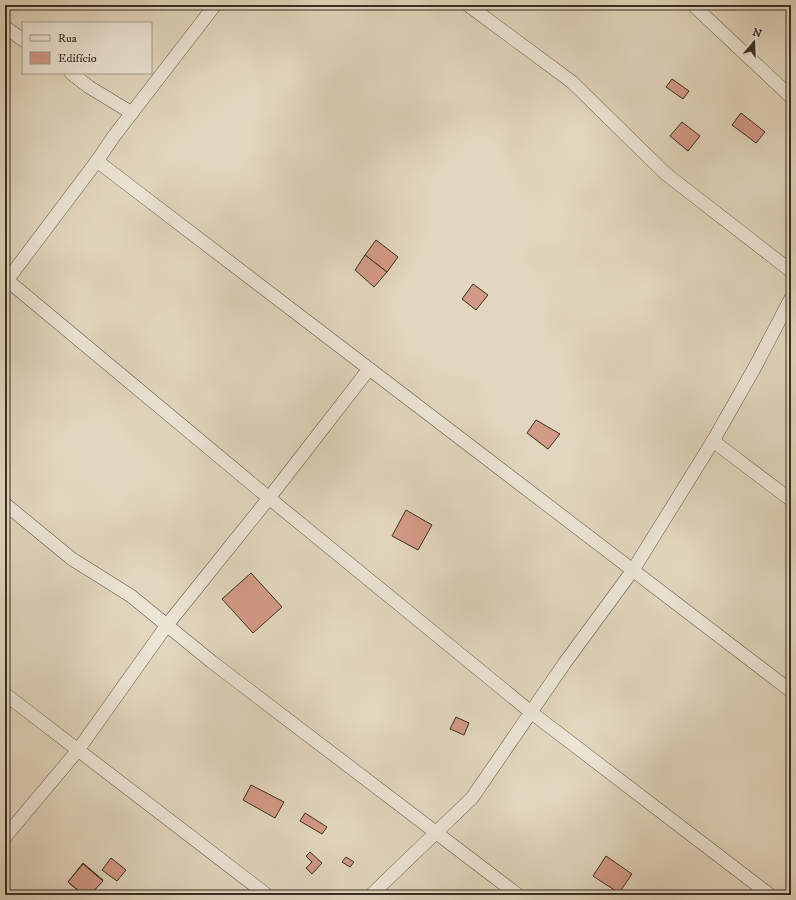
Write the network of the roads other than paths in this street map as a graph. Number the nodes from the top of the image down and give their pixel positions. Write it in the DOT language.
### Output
graph roads {
  1 [pos="468,5"];
  2 [pos="693,5"];
  3 [pos="210,7"];
  4 [pos="5,27"];
  5 [pos="22,39"];
  6 [pos="72,74"];
  7 [pos="791,97"];
  8 [pos="132,113"];
  9 [pos="97,161"];
  10 [pos="791,271"];
  11 [pos="6,281"];
  12 [pos="791,298"];
  13 [pos="369,369"];
  14 [pos="713,441"];
  15 [pos="269,498"];
  16 [pos="791,500"];
  17 [pos="5,504"];
  18 [pos="633,570"];
  19 [pos="167,625"];
  20 [pos="791,691"];
  21 [pos="5,694"];
  22 [pos="532,713"];
  23 [pos="78,750"];
  24 [pos="437,832"];
  25 [pos="5,837"];
  26 [pos="267,895"];
  27 [pos="371,895"];
  28 [pos="518,895"];
  29 [pos="770,895"];
  1 -- 10 [label="street"];
  2 -- 7 [label="street"];
  3 -- 8 [label="street"];
  4 -- 5 [label="street"];
  6 -- 8 [label="street"];
  8 -- 9 [label="street"];
  9 -- 11 [label="street"];
  9 -- 13 [label="street"];
  11 -- 15 [label="street"];
  12 -- 14 [label="street"];
  13 -- 15 [label="street"];
  13 -- 18 [label="street"];
  14 -- 16 [label="street"];
  14 -- 18 [label="street"];
  15 -- 19 [label="street"];
  15 -- 22 [label="street"];
  17 -- 19 [label="street"];
  18 -- 20 [label="street"];
  18 -- 22 [label="street"];
  19 -- 23 [label="street"];
  19 -- 24 [label="street"];
  21 -- 23 [label="street"];
  22 -- 24 [label="street"];
  22 -- 29 [label="street"];
  23 -- 25 [label="street"];
  23 -- 26 [label="street"];
  24 -- 27 [label="street"];
  24 -- 28 [label="street"];
}
